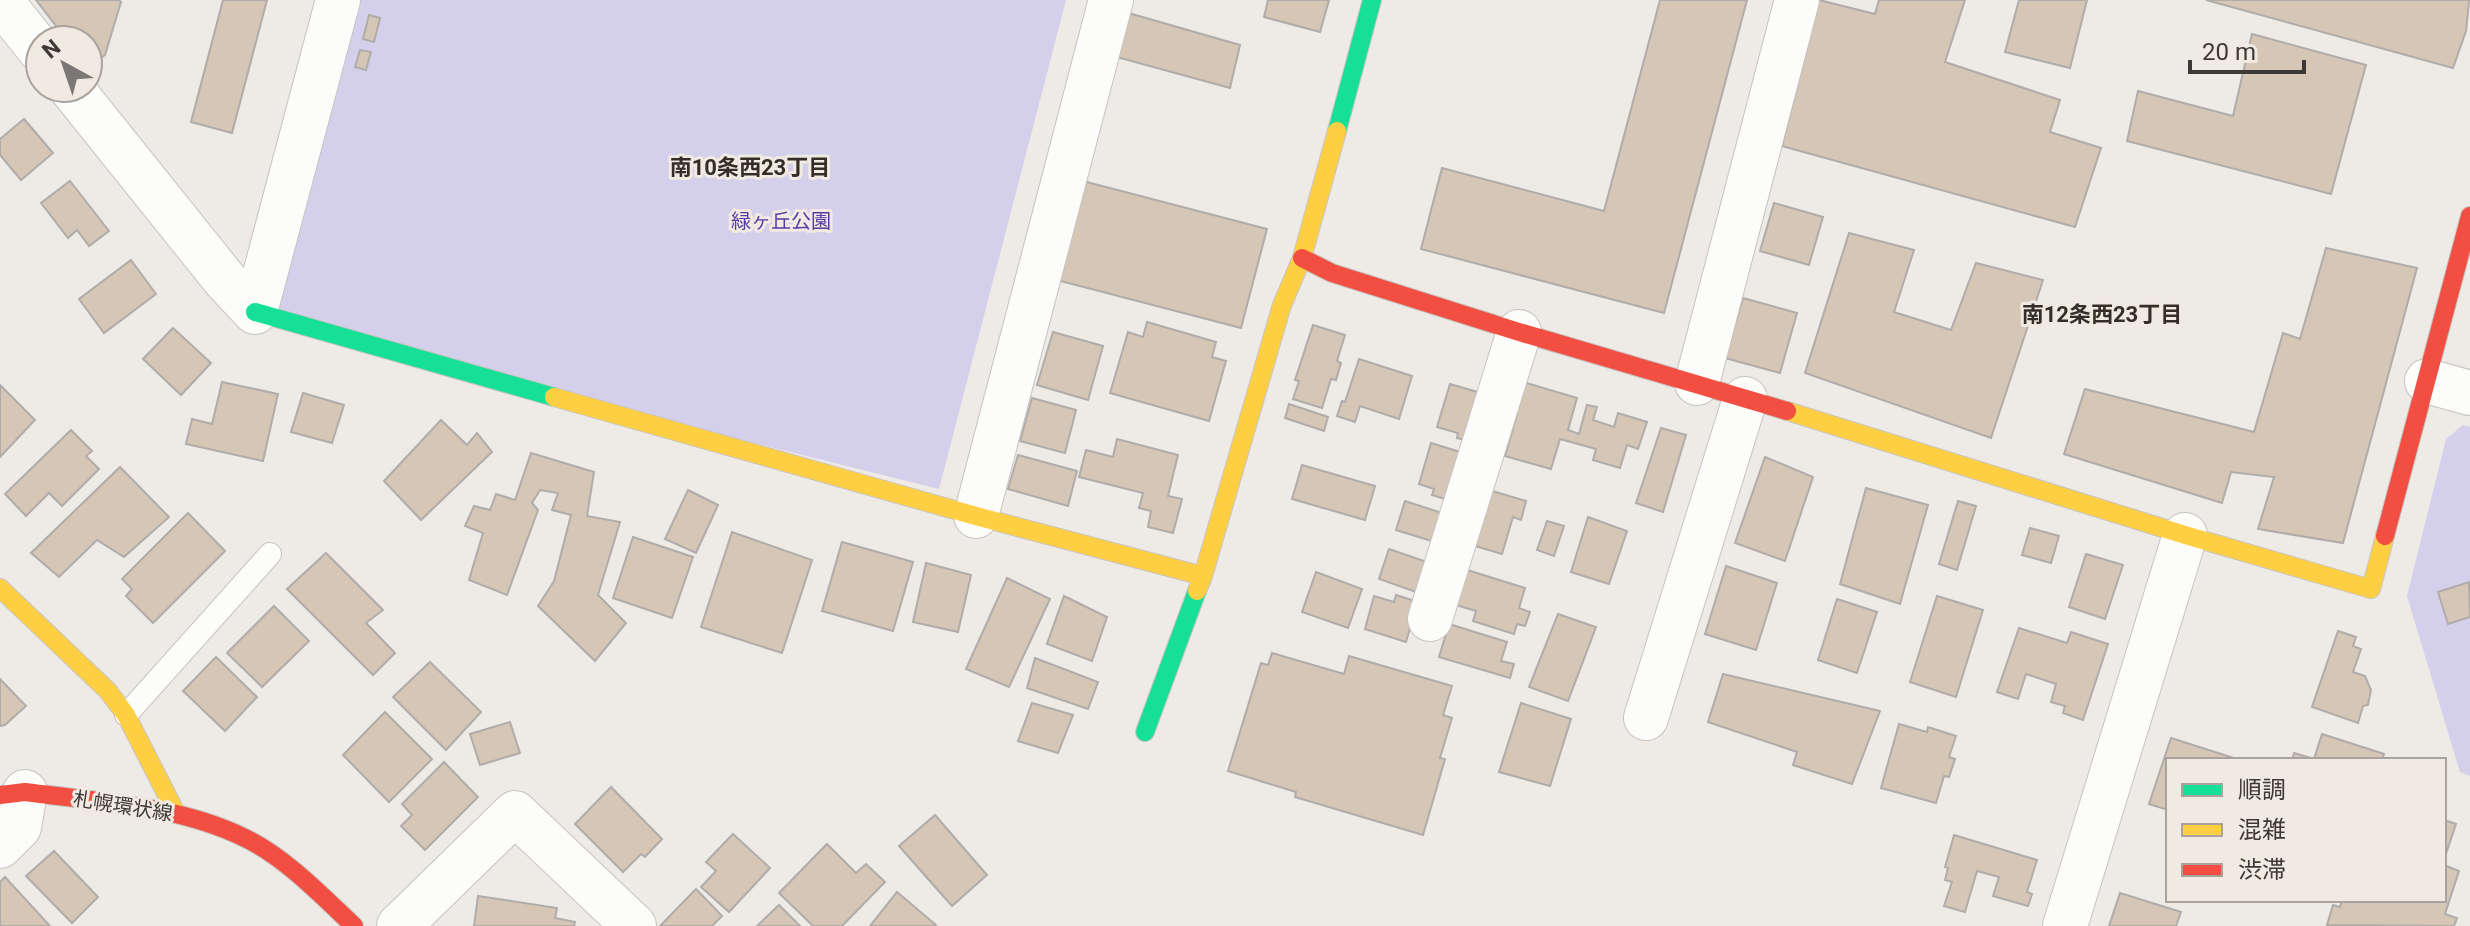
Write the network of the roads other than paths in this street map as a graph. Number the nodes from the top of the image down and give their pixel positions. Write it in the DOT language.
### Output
graph roads {
  1 [pos="0,0"];
  2 [pos="338,0"];
  3 [pos="1111,0"];
  4 [pos="1372,0"];
  5 [pos="1797,0"];
  6 [pos="24,30"];
  7 [pos="84,104"];
  8 [pos="2470,216"];
  9 [pos="1302,258"];
  10 [pos="255,312"];
  11 [pos="1519,332"];
  12 [pos="2427,381"];
  13 [pos="1697,383"];
  14 [pos="2470,393"];
  15 [pos="1745,399"];
  16 [pos="976,516"];
  17 [pos="2185,535"];
  18 [pos="270,554"];
  19 [pos="1203,576"];
  20 [pos="0,588"];
  21 [pos="1430,619"];
  22 [pos="126,715"];
  23 [pos="1646,718"];
  24 [pos="1145,732"];
  25 [pos="13,794"];
  26 [pos="176,813"];
  27 [pos="0,846"];
  28 [pos="354,926"];
  29 [pos="399,926"];
  30 [pos="634,926"];
  31 [pos="2065,926"];
  1 -- 6 [label="street"];
  2 -- 10 [label="street"];
  3 -- 16 [label="street"];
  4 -- 9 [label="street"];
  5 -- 13 [label="street"];
  7 -- 10 [label="street"];
  8 -- 12 [label="street"];
  9 -- 11 [label="street"];
  9 -- 19 [label="street"];
  10 -- 16 [label="street"];
  11 -- 13 [label="street"];
  11 -- 21 [label="street"];
  12 -- 14 [label="street"];
  12 -- 17 [label="street"];
  13 -- 15 [label="street"];
  15 -- 17 [label="street"];
  15 -- 23 [label="street"];
  16 -- 19 [label="street"];
  17 -- 31 [label="street"];
  18 -- 22 [label="lane"];
  19 -- 24 [label="street"];
  20 -- 22 [label="street"];
  22 -- 26 [label="street"];
  25 -- 26 [label="street, 札幌環状線"];
  25 -- 27 [label="street"];
  26 -- 28 [label="street, 札幌環状線"];
  29 -- 30 [label="street"];
}
